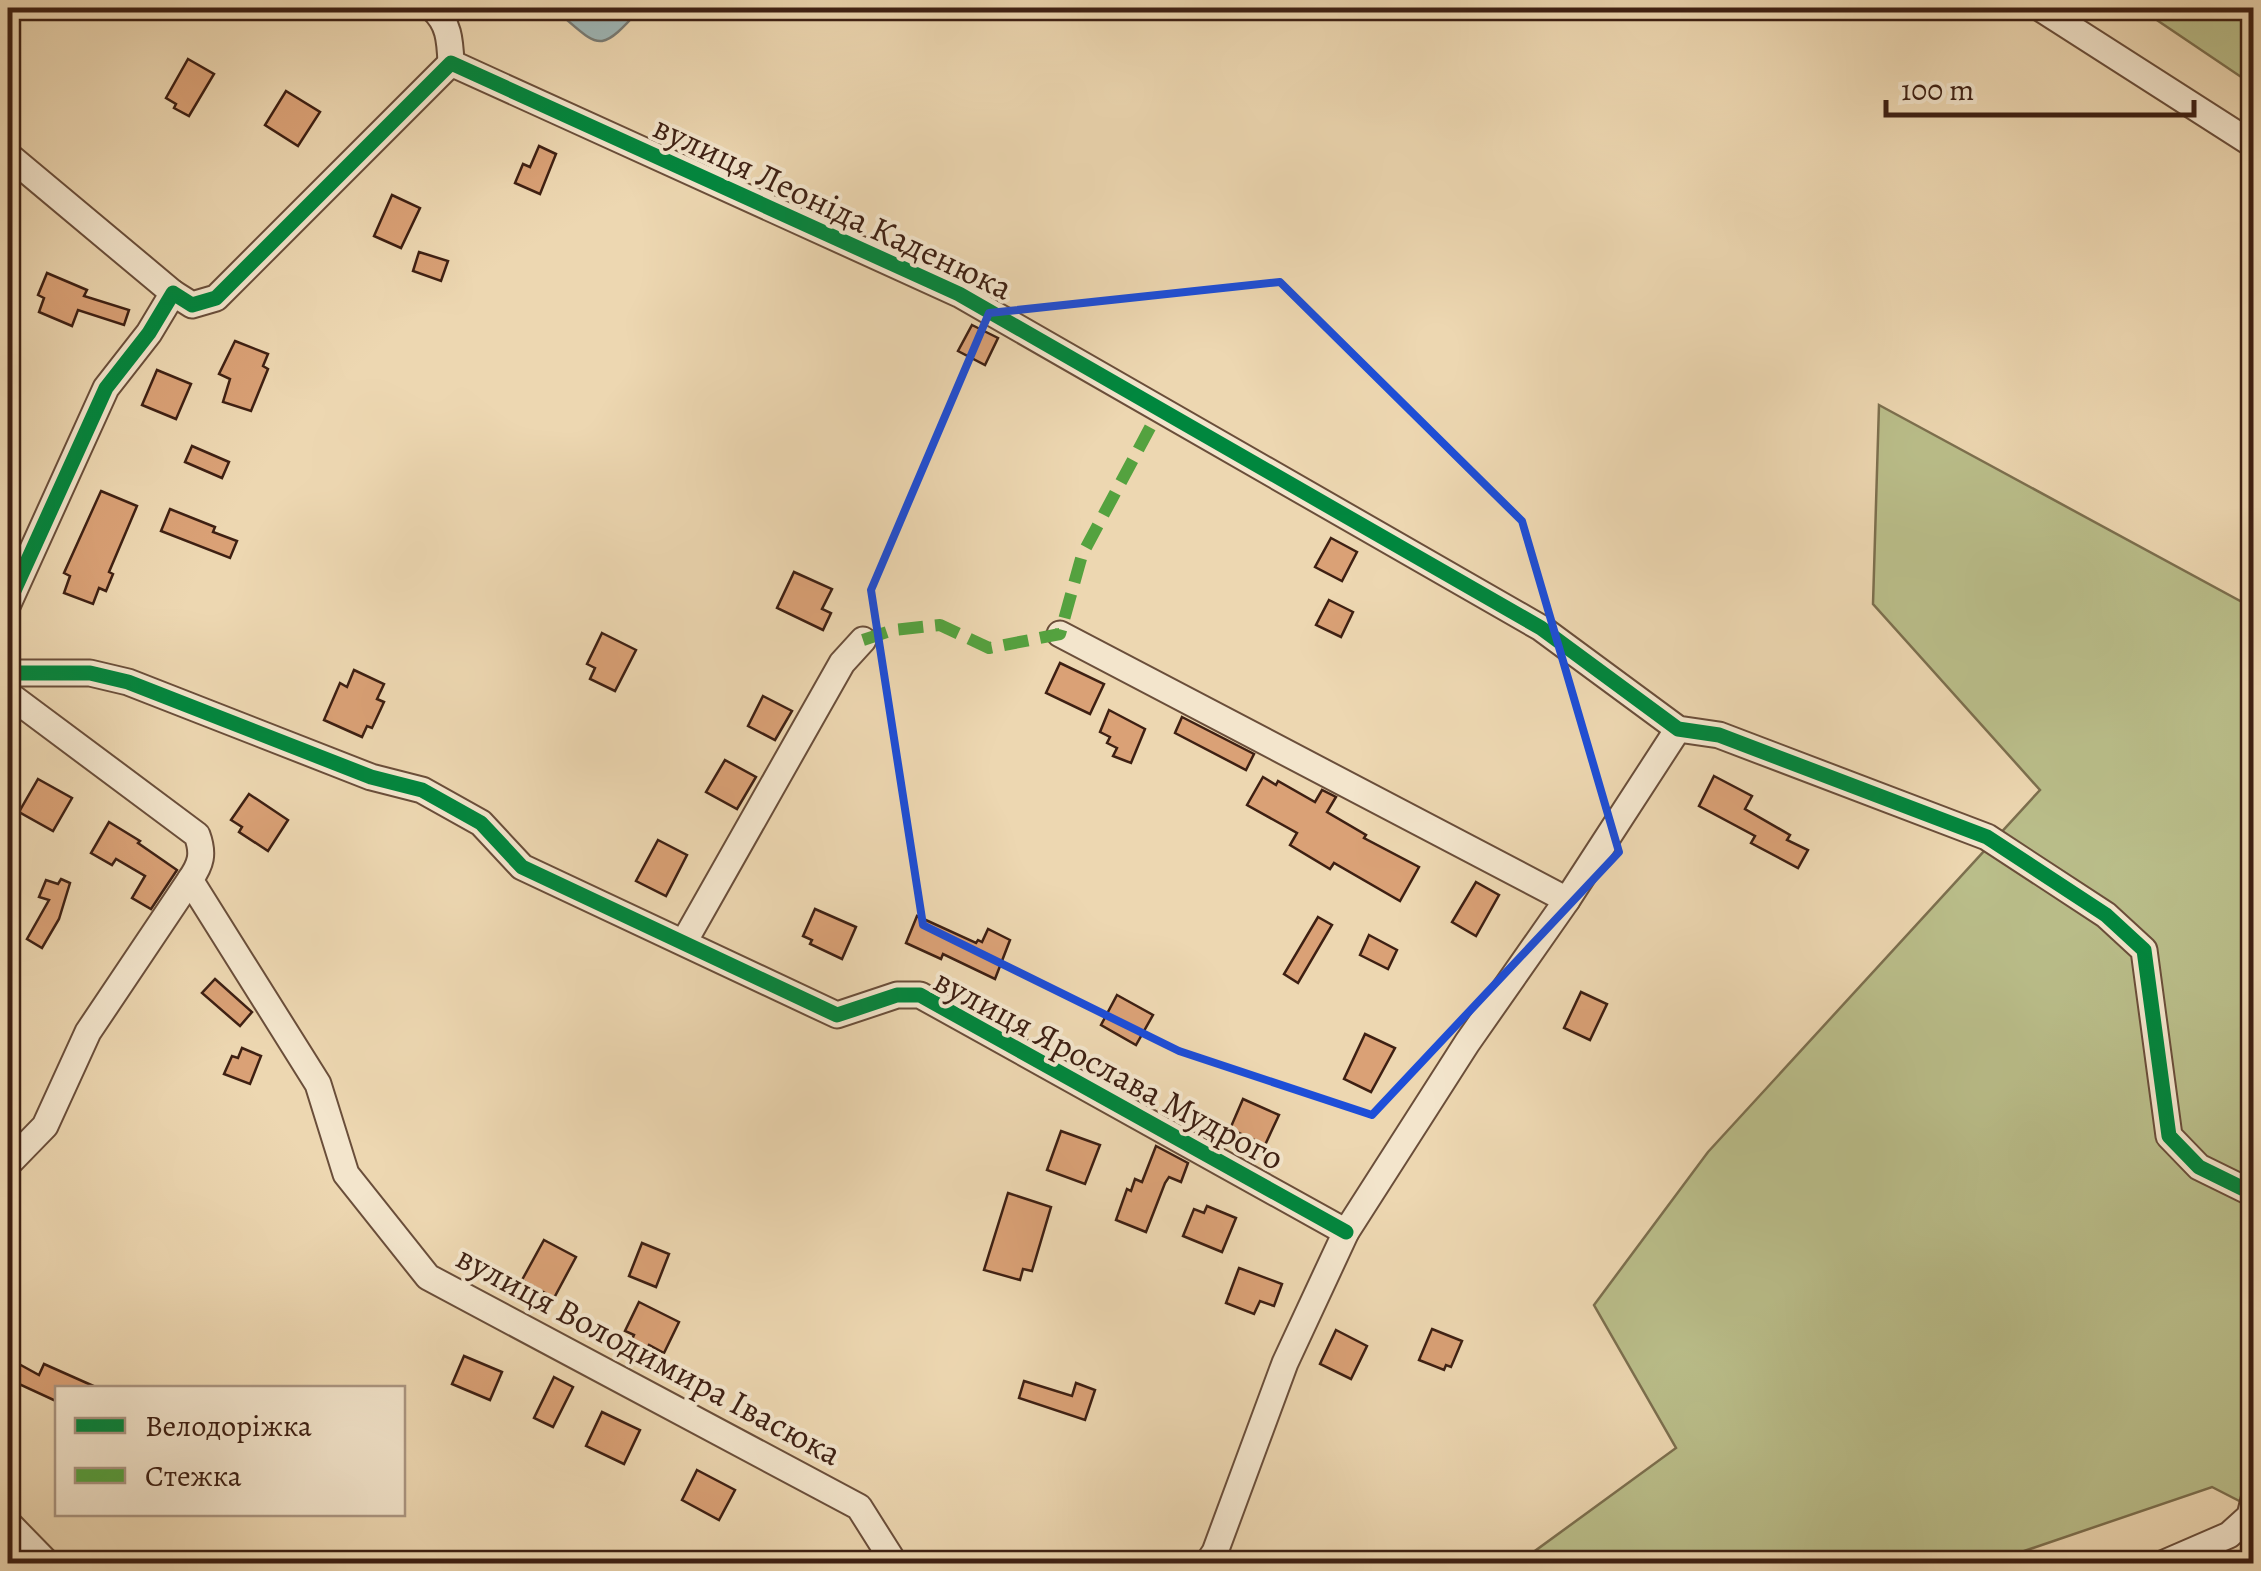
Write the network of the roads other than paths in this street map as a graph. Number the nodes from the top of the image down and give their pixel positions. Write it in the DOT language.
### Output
graph roads {
  1 [pos="432,8"];
  2 [pos="2040,8"];
  3 [pos="452,63"];
  4 [pos="2254,145"];
  5 [pos="8,155"];
  6 [pos="172,293"];
  7 [pos="8,604"];
  8 [pos="1060,634"];
  9 [pos="863,640"];
  10 [pos="8,673"];
  11 [pos="8,694"];
  12 [pos="1678,729"];
  13 [pos="190,880"];
  14 [pos="1567,900"];
  15 [pos="684,942"];
  16 [pos="8,1164"];
  17 [pos="2254,1194"];
  18 [pos="1346,1232"];
  19 [pos="2254,1499"];
  20 [pos="8,1524"];
  21 [pos="8,1560"];
  22 [pos="47,1563"];
  23 [pos="894,1564"];
  24 [pos="1208,1564"];
  25 [pos="2162,1564"];
  1 -- 3 [label="street"];
  2 -- 4 [label="street"];
  3 -- 6 [label="street"];
  3 -- 12 [label="street, вулиця Леоніда Каденюка"];
  5 -- 6 [label="street"];
  6 -- 7 [label="street"];
  8 -- 14 [label="street"];
  9 -- 15 [label="street"];
  10 -- 15 [label="street"];
  11 -- 13 [label="street"];
  12 -- 14 [label="street"];
  12 -- 17 [label="street, вулиця Леоніда Каденюка"];
  13 -- 16 [label="street"];
  13 -- 23 [label="street, вулиця Володимира Івасюка"];
  14 -- 18 [label="street"];
  15 -- 18 [label="street, вулиця Ярослава Мудрого"];
  18 -- 24 [label="street"];
  19 -- 25 [label="street"];
  20 -- 22 [label="street"];
  21 -- 22 [label="street"];
}
